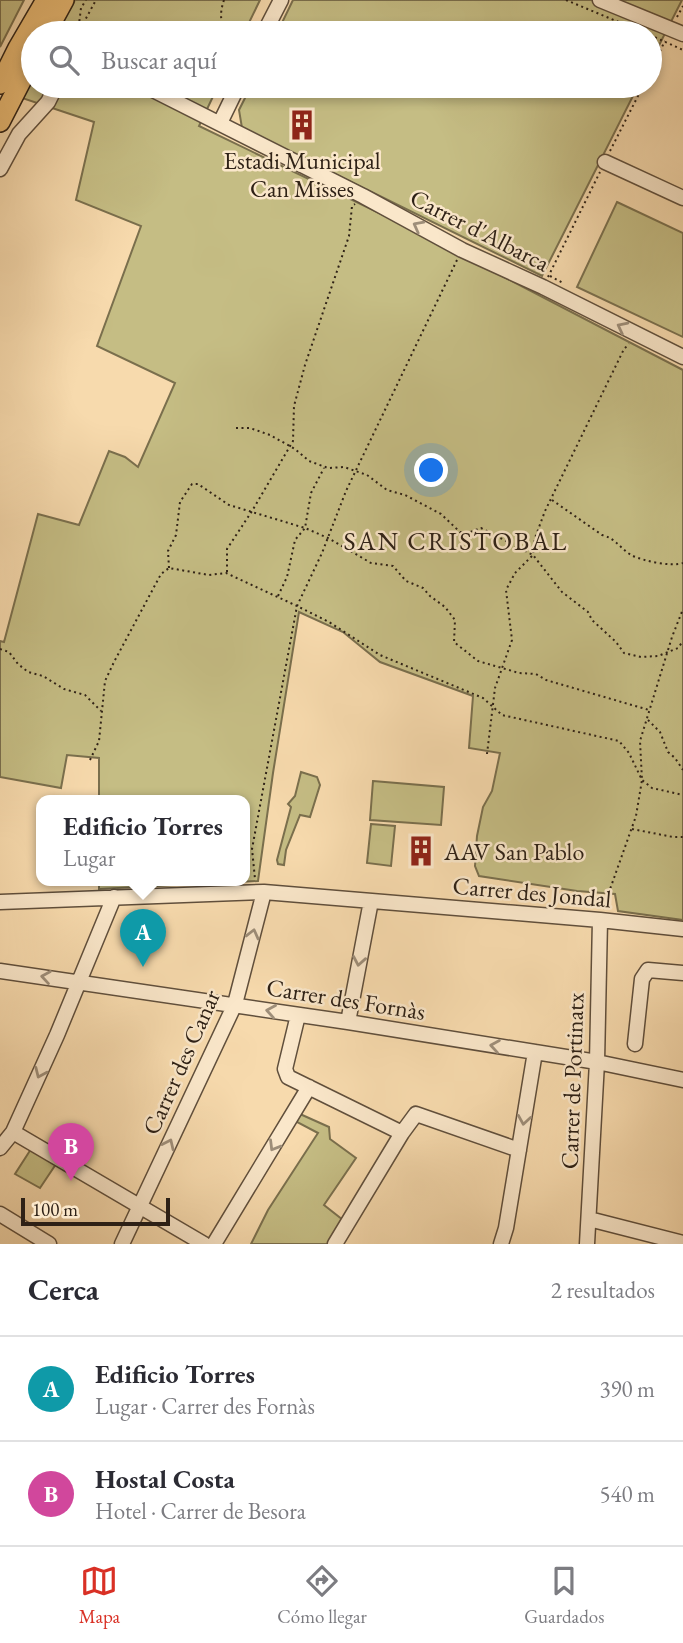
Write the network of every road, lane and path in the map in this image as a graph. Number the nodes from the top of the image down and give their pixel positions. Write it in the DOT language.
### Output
graph roads {
  1 [pos="33,0"];
  2 [pos="46,0"];
  3 [pos="64,0"];
  4 [pos="86,0"];
  5 [pos="96,0"];
  6 [pos="224,0"];
  7 [pos="281,0"];
  8 [pos="566,0"];
  9 [pos="600,0"];
  10 [pos="30,21"];
  11 [pos="38,21"];
  12 [pos="53,21"];
  13 [pos="79,21"];
  14 [pos="84,21"];
  15 [pos="221,21"];
  16 [pos="270,21"];
  17 [pos="616,21"];
  18 [pos="651,21"];
  19 [pos="662,25"];
  20 [pos="683,34"];
  21 [pos="662,40"];
  22 [pos="683,50"];
  23 [pos="21,59"];
  24 [pos="21,66"];
  25 [pos="0,84"];
  26 [pos="50,98"];
  27 [pos="169,98"];
  28 [pos="232,98"];
  29 [pos="637,98"];
  30 [pos="0,122"];
  31 [pos="220,123"];
  32 [pos="605,162"];
  33 [pos="0,169"];
  34 [pos="363,196"];
  35 [pos="683,198"];
  36 [pos="462,250"];
  37 [pos="543,287"];
  38 [pos="638,335"];
  39 [pos="683,357"];
  40 [pos="236,428"];
  41 [pos="290,446"];
  42 [pos="324,467"];
  43 [pos="356,471"];
  44 [pos="551,499"];
  45 [pos="253,511"];
  46 [pos="305,528"];
  47 [pos="328,538"];
  48 [pos="533,555"];
  49 [pos="683,563"];
  50 [pos="169,568"];
  51 [pos="226,573"];
  52 [pos="278,597"];
  53 [pos="297,606"];
  54 [pos="683,608"];
  55 [pos="683,641"];
  56 [pos="0,649"];
  57 [pos="667,651"];
  58 [pos="501,668"];
  59 [pos="493,707"];
  60 [pos="649,710"];
  61 [pos="102,712"];
  62 [pos="647,718"];
  63 [pos="487,754"];
  64 [pos="90,760"];
  65 [pos="683,770"];
  66 [pos="642,780"];
  67 [pos="683,795"];
  68 [pos="631,829"];
  69 [pos="683,837"];
  70 [pos="260,892"];
  71 [pos="114,897"];
  72 [pos="370,901"];
  73 [pos="0,902"];
  74 [pos="600,920"];
  75 [pos="683,929"];
  76 [pos="0,971"];
  77 [pos="683,973"];
  78 [pos="78,982"];
  79 [pos="235,1004"];
  80 [pos="298,1015"];
  81 [pos="348,1022"];
  82 [pos="635,1044"];
  83 [pos="535,1052"];
  84 [pos="597,1062"];
  85 [pos="683,1080"];
  86 [pos="309,1087"];
  87 [pos="13,1132"];
  88 [pos="402,1133"];
  89 [pos="0,1148"];
  90 [pos="519,1150"];
  91 [pos="139,1206"];
  92 [pos="0,1214"];
  93 [pos="589,1219"];
  94 [pos="41,1242"];
  95 [pos="683,1243"];
  96 [pos="122,1244"];
  97 [pos="204,1244"];
  98 [pos="214,1244"];
  99 [pos="335,1244"];
  100 [pos="501,1244"];
  101 [pos="587,1244"];
  1 -- 10 [label="highway"];
  2 -- 11 [label="highway"];
  3 -- 12 [label="highway"];
  4 -- 13 [label="path"];
  5 -- 14 [label="path"];
  6 -- 15 [label="path"];
  7 -- 16 [label="street"];
  8 -- 17 [label="path"];
  9 -- 18 [label="street"];
  19 -- 20 [label="street"];
  21 -- 22 [label="path"];
  23 -- 25 [label="highway"];
  24 -- 30 [label="highway"];
  26 -- 33 [label="street"];
  27 -- 31 [label="street, Carrer d'Albarca"];
  28 -- 31 [label="street"];
  29 -- 32 [label="path"];
  31 -- 34 [label="street, Carrer d'Albarca"];
  32 -- 35 [label="street"];
  32 -- 37 [label="path"];
  36 -- 34 [label="street, Carrer d'Albarca, one-way"];
  34 -- 41 [label="path"];
  36 -- 37 [label="street, Carrer d'Albarca"];
  36 -- 43 [label="path"];
  38 -- 37 [label="street, Carrer d'Albarca, one-way"];
  38 -- 39 [label="street, Carrer d'Albarca"];
  38 -- 44 [label="path"];
  40 -- 41 [label="path"];
  41 -- 42 [label="path"];
  41 -- 45 [label="path"];
  42 -- 43 [label="path"];
  42 -- 46 [label="path"];
  43 -- 47 [label="path"];
  43 -- 48 [label="path"];
  44 -- 48 [label="path"];
  44 -- 49 [label="path"];
  45 -- 46 [label="path"];
  45 -- 50 [label="path"];
  45 -- 51 [label="path"];
  46 -- 47 [label="path"];
  46 -- 52 [label="path"];
  47 -- 53 [label="path"];
  47 -- 58 [label="path"];
  48 -- 57 [label="path"];
  48 -- 58 [label="path"];
  50 -- 51 [label="path"];
  50 -- 61 [label="path"];
  51 -- 52 [label="path"];
  52 -- 53 [label="path"];
  53 -- 59 [label="path"];
  53 -- 70 [label="path"];
  54 -- 57 [label="path"];
  55 -- 57 [label="path"];
  56 -- 61 [label="path"];
  57 -- 60 [label="path"];
  58 -- 59 [label="path"];
  58 -- 60 [label="path"];
  59 -- 63 [label="path"];
  59 -- 66 [label="path"];
  60 -- 62 [label="path"];
  61 -- 64 [label="path"];
  62 -- 65 [label="path"];
  62 -- 66 [label="path"];
  66 -- 67 [label="path"];
  66 -- 68 [label="path"];
  68 -- 69 [label="path"];
  68 -- 74 [label="path"];
  70 -- 71 [label="street, Carrer des Jondal"];
  70 -- 72 [label="street, Carrer des Jondal"];
  79 -- 70 [label="street, Carrer des Canar, one-way"];
  71 -- 73 [label="street, Carrer des Jondal"];
  71 -- 78 [label="street"];
  72 -- 74 [label="street, Carrer des Jondal"];
  72 -- 81 [label="street, one-way"];
  74 -- 75 [label="street, Carrer des Jondal"];
  74 -- 84 [label="street, Carrer de Portinatx"];
  78 -- 76 [label="street, Carrer des Fornàs, one-way"];
  77 -- 82 [label="street"];
  78 -- 79 [label="street, Carrer des Fornàs"];
  78 -- 87 [label="street, one-way"];
  80 -- 79 [label="street, Carrer des Fornàs, one-way"];
  91 -- 79 [label="street, Carrer des Canar, one-way"];
  80 -- 81 [label="street, Carrer des Fornàs"];
  80 -- 86 [label="street"];
  83 -- 81 [label="street, Carrer des Fornàs, one-way"];
  83 -- 84 [label="street, Carrer des Fornàs"];
  83 -- 90 [label="street, one-way"];
  84 -- 85 [label="street, Carrer des Fornàs"];
  84 -- 93 [label="street, Carrer de Portinatx"];
  86 -- 88 [label="street"];
  86 -- 98 [label="street, one-way"];
  87 -- 89 [label="street"];
  87 -- 91 [label="street"];
  88 -- 90 [label="street"];
  88 -- 99 [label="street"];
  90 -- 100 [label="street"];
  91 -- 96 [label="street, Carrer des Canar"];
  91 -- 97 [label="street"];
  92 -- 94 [label="street"];
  93 -- 95 [label="street"];
  93 -- 101 [label="street, Carrer de Portinatx"];
}
